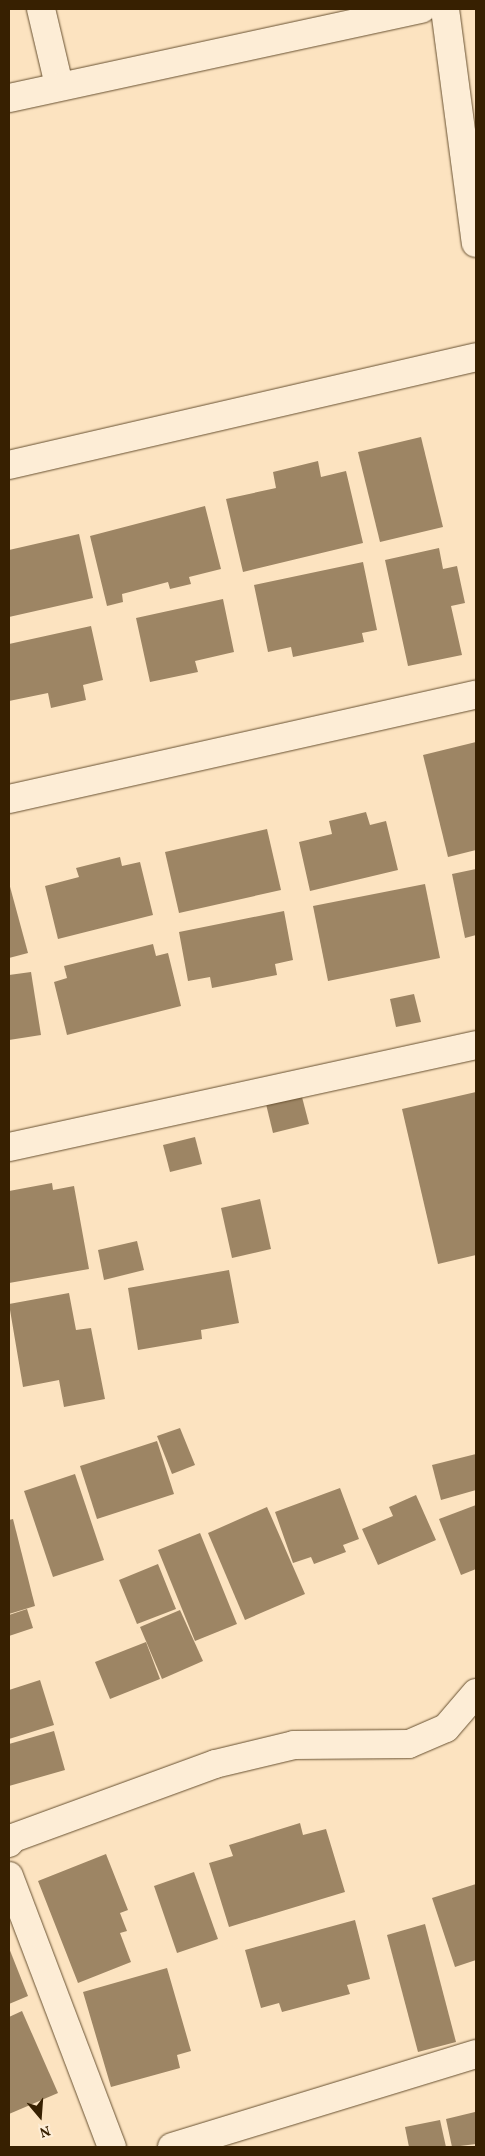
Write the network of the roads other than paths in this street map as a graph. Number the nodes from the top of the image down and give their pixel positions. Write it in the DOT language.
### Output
graph roads {
  1 [pos="41,9"];
  2 [pos="421,9"];
  3 [pos="445,9"];
  4 [pos="60,85"];
  5 [pos="9,98"];
  6 [pos="476,243"];
  7 [pos="476,357"];
  8 [pos="9,465"];
  9 [pos="476,695"];
  10 [pos="9,799"];
  11 [pos="476,1045"];
  12 [pos="9,1147"];
  13 [pos="476,1693"];
  14 [pos="9,1844"];
  15 [pos="9,1876"];
  16 [pos="476,2056"];
  17 [pos="112,2147"];
  18 [pos="172,2147"];
  1 -- 4 [label="street"];
  2 -- 4 [label="street"];
  3 -- 6 [label="street"];
  4 -- 5 [label="street"];
  7 -- 8 [label="street"];
  9 -- 10 [label="street"];
  11 -- 12 [label="street"];
  13 -- 14 [label="street"];
  15 -- 17 [label="street"];
  16 -- 18 [label="street"];
}
